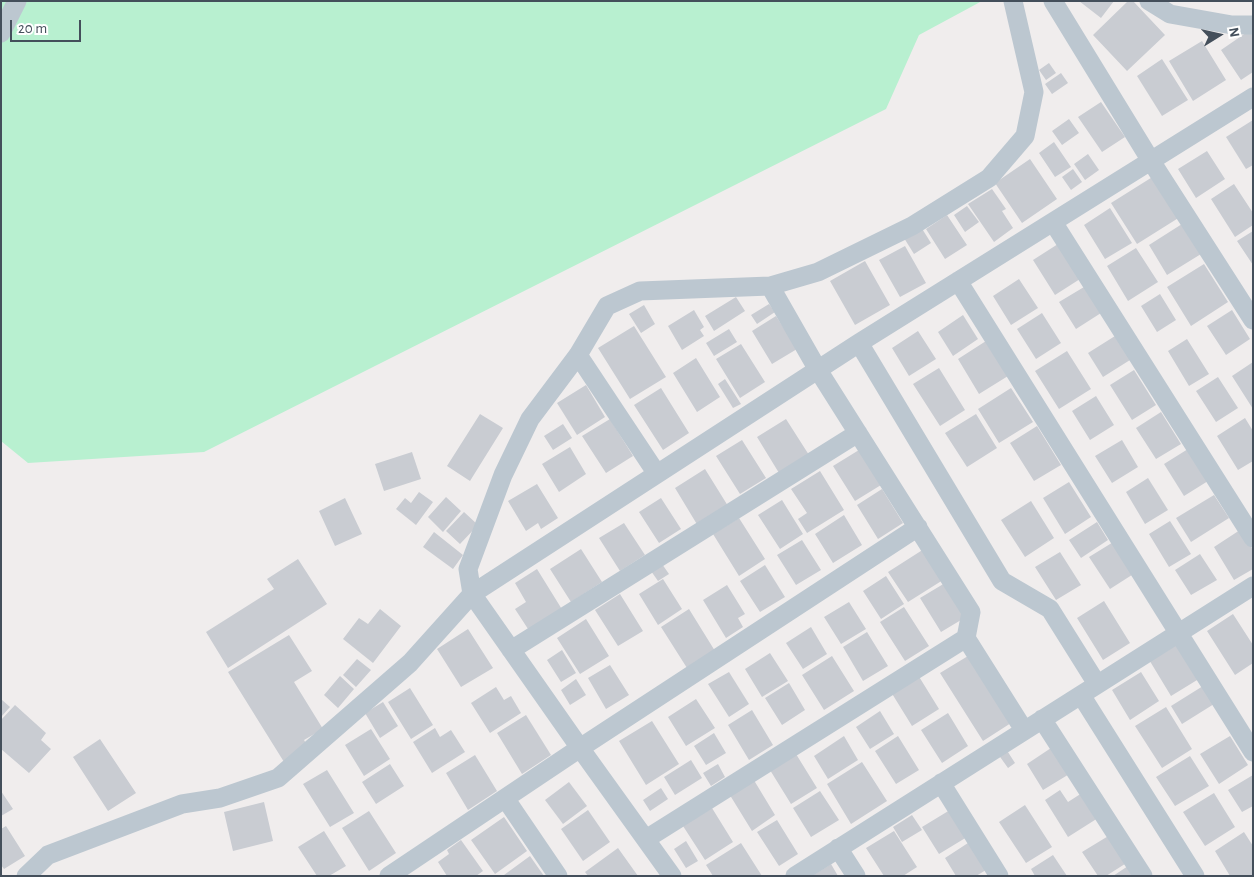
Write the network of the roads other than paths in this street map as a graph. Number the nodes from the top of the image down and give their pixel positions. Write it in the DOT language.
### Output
graph roads {
  1 [pos="17,1"];
  2 [pos="1013,1"];
  3 [pos="1053,1"];
  4 [pos="1149,1"];
  5 [pos="1253,25"];
  6 [pos="1,34"];
  7 [pos="1253,97"];
  8 [pos="1151,161"];
  9 [pos="1052,222"];
  10 [pos="958,281"];
  11 [pos="770,286"];
  12 [pos="1253,320"];
  13 [pos="859,343"];
  14 [pos="578,355"];
  15 [pos="818,370"];
  16 [pos="858,433"];
  17 [pos="657,474"];
  18 [pos="918,527"];
  19 [pos="1253,538"];
  20 [pos="1253,586"];
  21 [pos="472,594"];
  22 [pos="1177,633"];
  23 [pos="966,638"];
  24 [pos="511,650"];
  25 [pos="1097,684"];
  26 [pos="1081,695"];
  27 [pos="1042,719"];
  28 [pos="1024,730"];
  29 [pos="580,748"];
  30 [pos="1253,752"];
  31 [pos="941,783"];
  32 [pos="505,798"];
  33 [pos="646,839"];
  34 [pos="838,848"];
  35 [pos="401,873"];
  36 [pos="26,876"];
  37 [pos="558,876"];
  38 [pos="672,876"];
  39 [pos="795,876"];
  40 [pos="856,876"];
  41 [pos="999,876"];
  42 [pos="1143,876"];
  43 [pos="1195,876"];
  1 -- 6 [label="street"];
  2 -- 11 [label="street"];
  3 -- 8 [label="street"];
  4 -- 5 [label="street"];
  7 -- 8 [label="street"];
  8 -- 9 [label="street"];
  8 -- 12 [label="street"];
  9 -- 10 [label="street"];
  9 -- 19 [label="street"];
  10 -- 13 [label="street"];
  10 -- 22 [label="street"];
  11 -- 14 [label="street"];
  11 -- 15 [label="street"];
  13 -- 15 [label="street"];
  13 -- 25 [label="street"];
  14 -- 17 [label="street"];
  14 -- 21 [label="street"];
  15 -- 16 [label="street"];
  15 -- 17 [label="street"];
  16 -- 18 [label="street"];
  16 -- 24 [label="street"];
  17 -- 21 [label="street"];
  18 -- 23 [label="street"];
  18 -- 29 [label="street"];
  20 -- 22 [label="street"];
  21 -- 24 [label="street"];
  21 -- 36 [label="street"];
  22 -- 25 [label="street"];
  22 -- 30 [label="street"];
  23 -- 28 [label="street"];
  23 -- 33 [label="street"];
  24 -- 29 [label="street"];
  25 -- 26 [label="street"];
  26 -- 27 [label="street"];
  26 -- 43 [label="street"];
  27 -- 28 [label="street"];
  27 -- 42 [label="street"];
  28 -- 31 [label="street"];
  29 -- 32 [label="street"];
  29 -- 33 [label="street"];
  31 -- 34 [label="street"];
  31 -- 41 [label="street"];
  32 -- 35 [label="street"];
  32 -- 37 [label="street"];
  33 -- 38 [label="street"];
  34 -- 39 [label="street"];
  34 -- 40 [label="street"];
}
